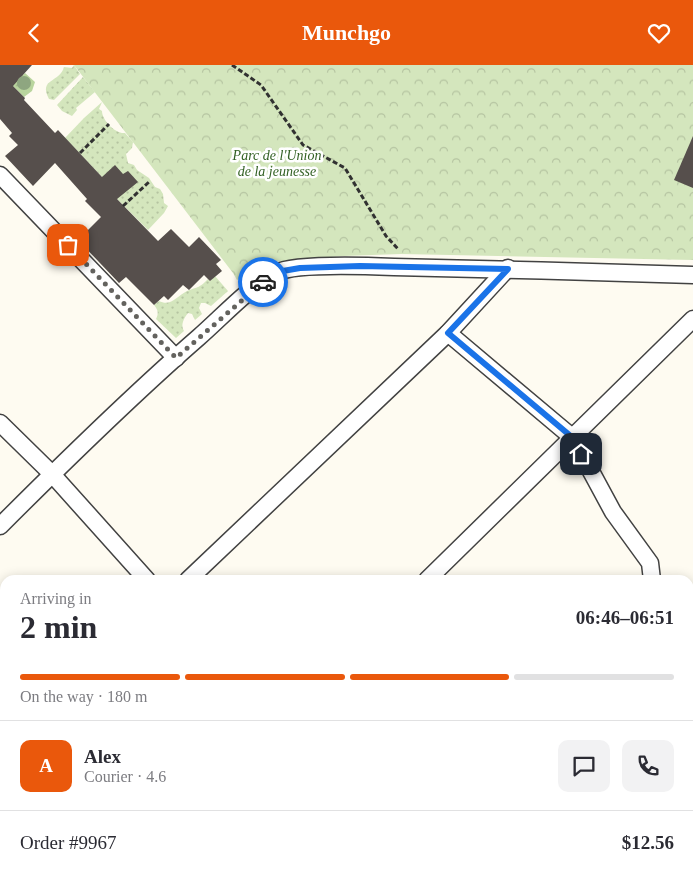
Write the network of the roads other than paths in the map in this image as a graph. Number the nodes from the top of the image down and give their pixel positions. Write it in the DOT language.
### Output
graph roads {
  1 [pos="0,175"];
  2 [pos="508,269"];
  3 [pos="693,275"];
  4 [pos="693,319"];
  5 [pos="448,333"];
  6 [pos="176,358"];
  7 [pos="0,423"];
  8 [pos="573,438"];
  9 [pos="52,474"];
  10 [pos="0,526"];
  11 [pos="142,575"];
  12 [pos="193,575"];
  13 [pos="432,575"];
  14 [pos="651,575"];
  1 -- 6 [label="street"];
  2 -- 3 [label="street"];
  2 -- 5 [label="street"];
  2 -- 6 [label="street"];
  4 -- 8 [label="street"];
  5 -- 8 [label="street"];
  5 -- 12 [label="street"];
  6 -- 9 [label="street"];
  7 -- 9 [label="street"];
  8 -- 13 [label="street"];
  8 -- 14 [label="street"];
  9 -- 10 [label="street"];
  9 -- 11 [label="street"];
}
